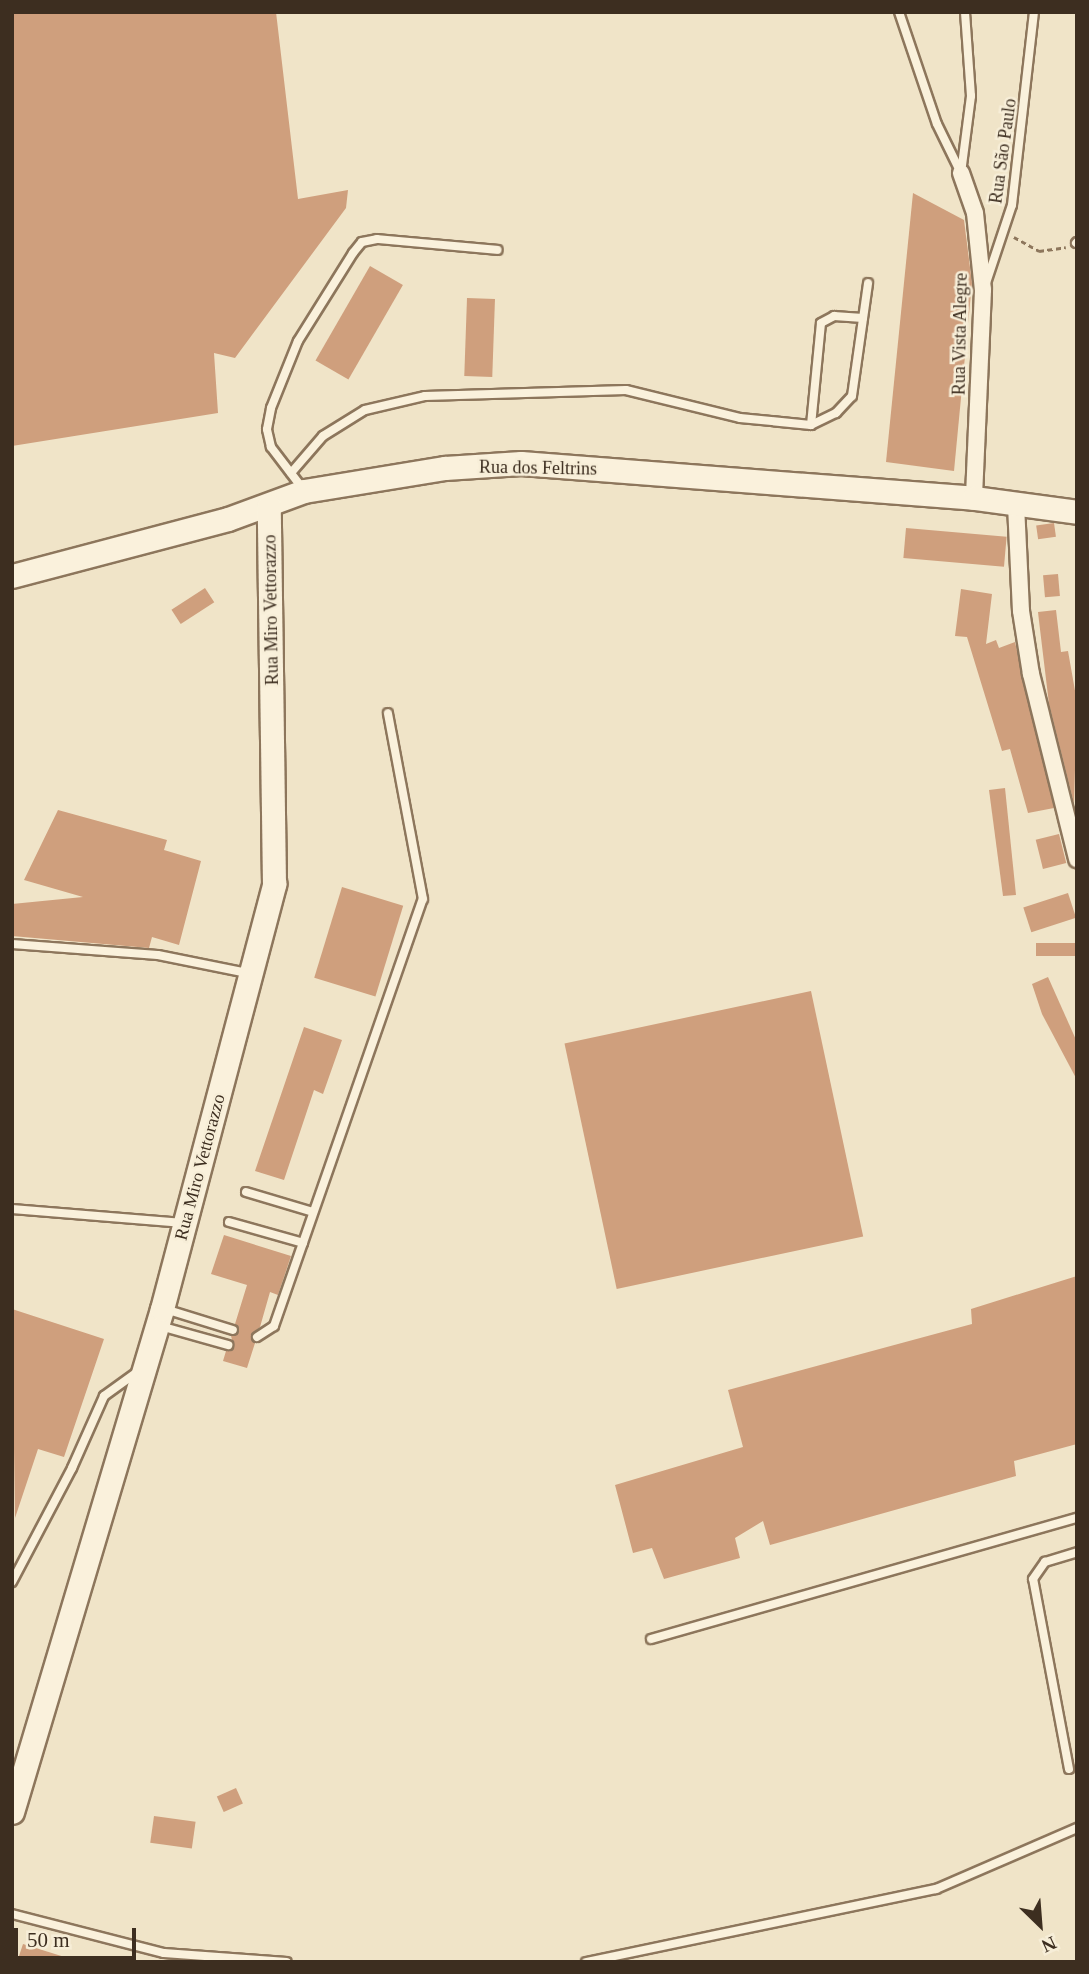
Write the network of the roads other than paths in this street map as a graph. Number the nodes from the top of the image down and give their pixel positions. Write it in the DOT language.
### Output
graph roads {
  1 [pos="899,12"];
  2 [pos="965,12"];
  3 [pos="1034,12"];
  4 [pos="961,173"];
  5 [pos="498,250"];
  6 [pos="868,283"];
  7 [pos="983,290"];
  8 [pos="863,318"];
  9 [pos="811,425"];
  10 [pos="298,482"];
  11 [pos="974,498"];
  12 [pos="1016,505"];
  13 [pos="269,506"];
  14 [pos="1077,512"];
  15 [pos="12,576"];
  16 [pos="388,713"];
  17 [pos="1077,859"];
  18 [pos="12,944"];
  19 [pos="250,974"];
  20 [pos="246,1192"];
  21 [pos="12,1209"];
  22 [pos="313,1212"];
  23 [pos="229,1222"];
  24 [pos="186,1223"];
  25 [pos="303,1243"];
  26 [pos="160,1317"];
  27 [pos="233,1330"];
  28 [pos="257,1337"];
  29 [pos="228,1345"];
  30 [pos="145,1367"];
  31 [pos="1077,1518"];
  32 [pos="1077,1552"];
  33 [pos="12,1582"];
  34 [pos="651,1639"];
  35 [pos="1069,1769"];
  36 [pos="12,1812"];
  37 [pos="1077,1828"];
  38 [pos="12,1914"];
  39 [pos="287,1962"];
  40 [pos="586,1962"];
  1 -- 4 [label="lane"];
  2 -- 4 [label="lane"];
  3 -- 7 [label="lane, Rua São Paulo"];
  4 -- 7 [label="street, Rua Vista Alegre"];
  5 -- 10 [label="lane"];
  6 -- 8 [label="lane"];
  7 -- 11 [label="street, Rua Vista Alegre"];
  8 -- 9 [label="lane"];
  8 -- 9 [label="lane"];
  9 -- 10 [label="lane"];
  10 -- 11 [label="street, Rua dos Feltrins"];
  10 -- 13 [label="street, Rua dos Feltrins"];
  11 -- 12 [label="street, Rua dos Feltrins"];
  12 -- 14 [label="street, Rua dos Feltrins"];
  12 -- 17 [label="street"];
  13 -- 15 [label="street, Rua dos Feltrins"];
  13 -- 19 [label="street, Rua Miro Vettorazzo"];
  16 -- 22 [label="lane"];
  18 -- 19 [label="lane"];
  19 -- 24 [label="street, Rua Miro Vettorazzo"];
  20 -- 22 [label="lane"];
  21 -- 24 [label="lane"];
  22 -- 25 [label="lane"];
  23 -- 25 [label="lane"];
  24 -- 26 [label="street, Rua Miro Vettorazzo"];
  25 -- 28 [label="lane"];
  26 -- 27 [label="lane"];
  26 -- 29 [label="lane"];
  26 -- 30 [label="street, Rua Miro Vettorazzo"];
  30 -- 33 [label="lane"];
  30 -- 36 [label="street, Rua Miro Vettorazzo"];
  31 -- 34 [label="lane"];
  32 -- 35 [label="lane"];
  37 -- 40 [label="lane"];
  38 -- 39 [label="lane"];
}
